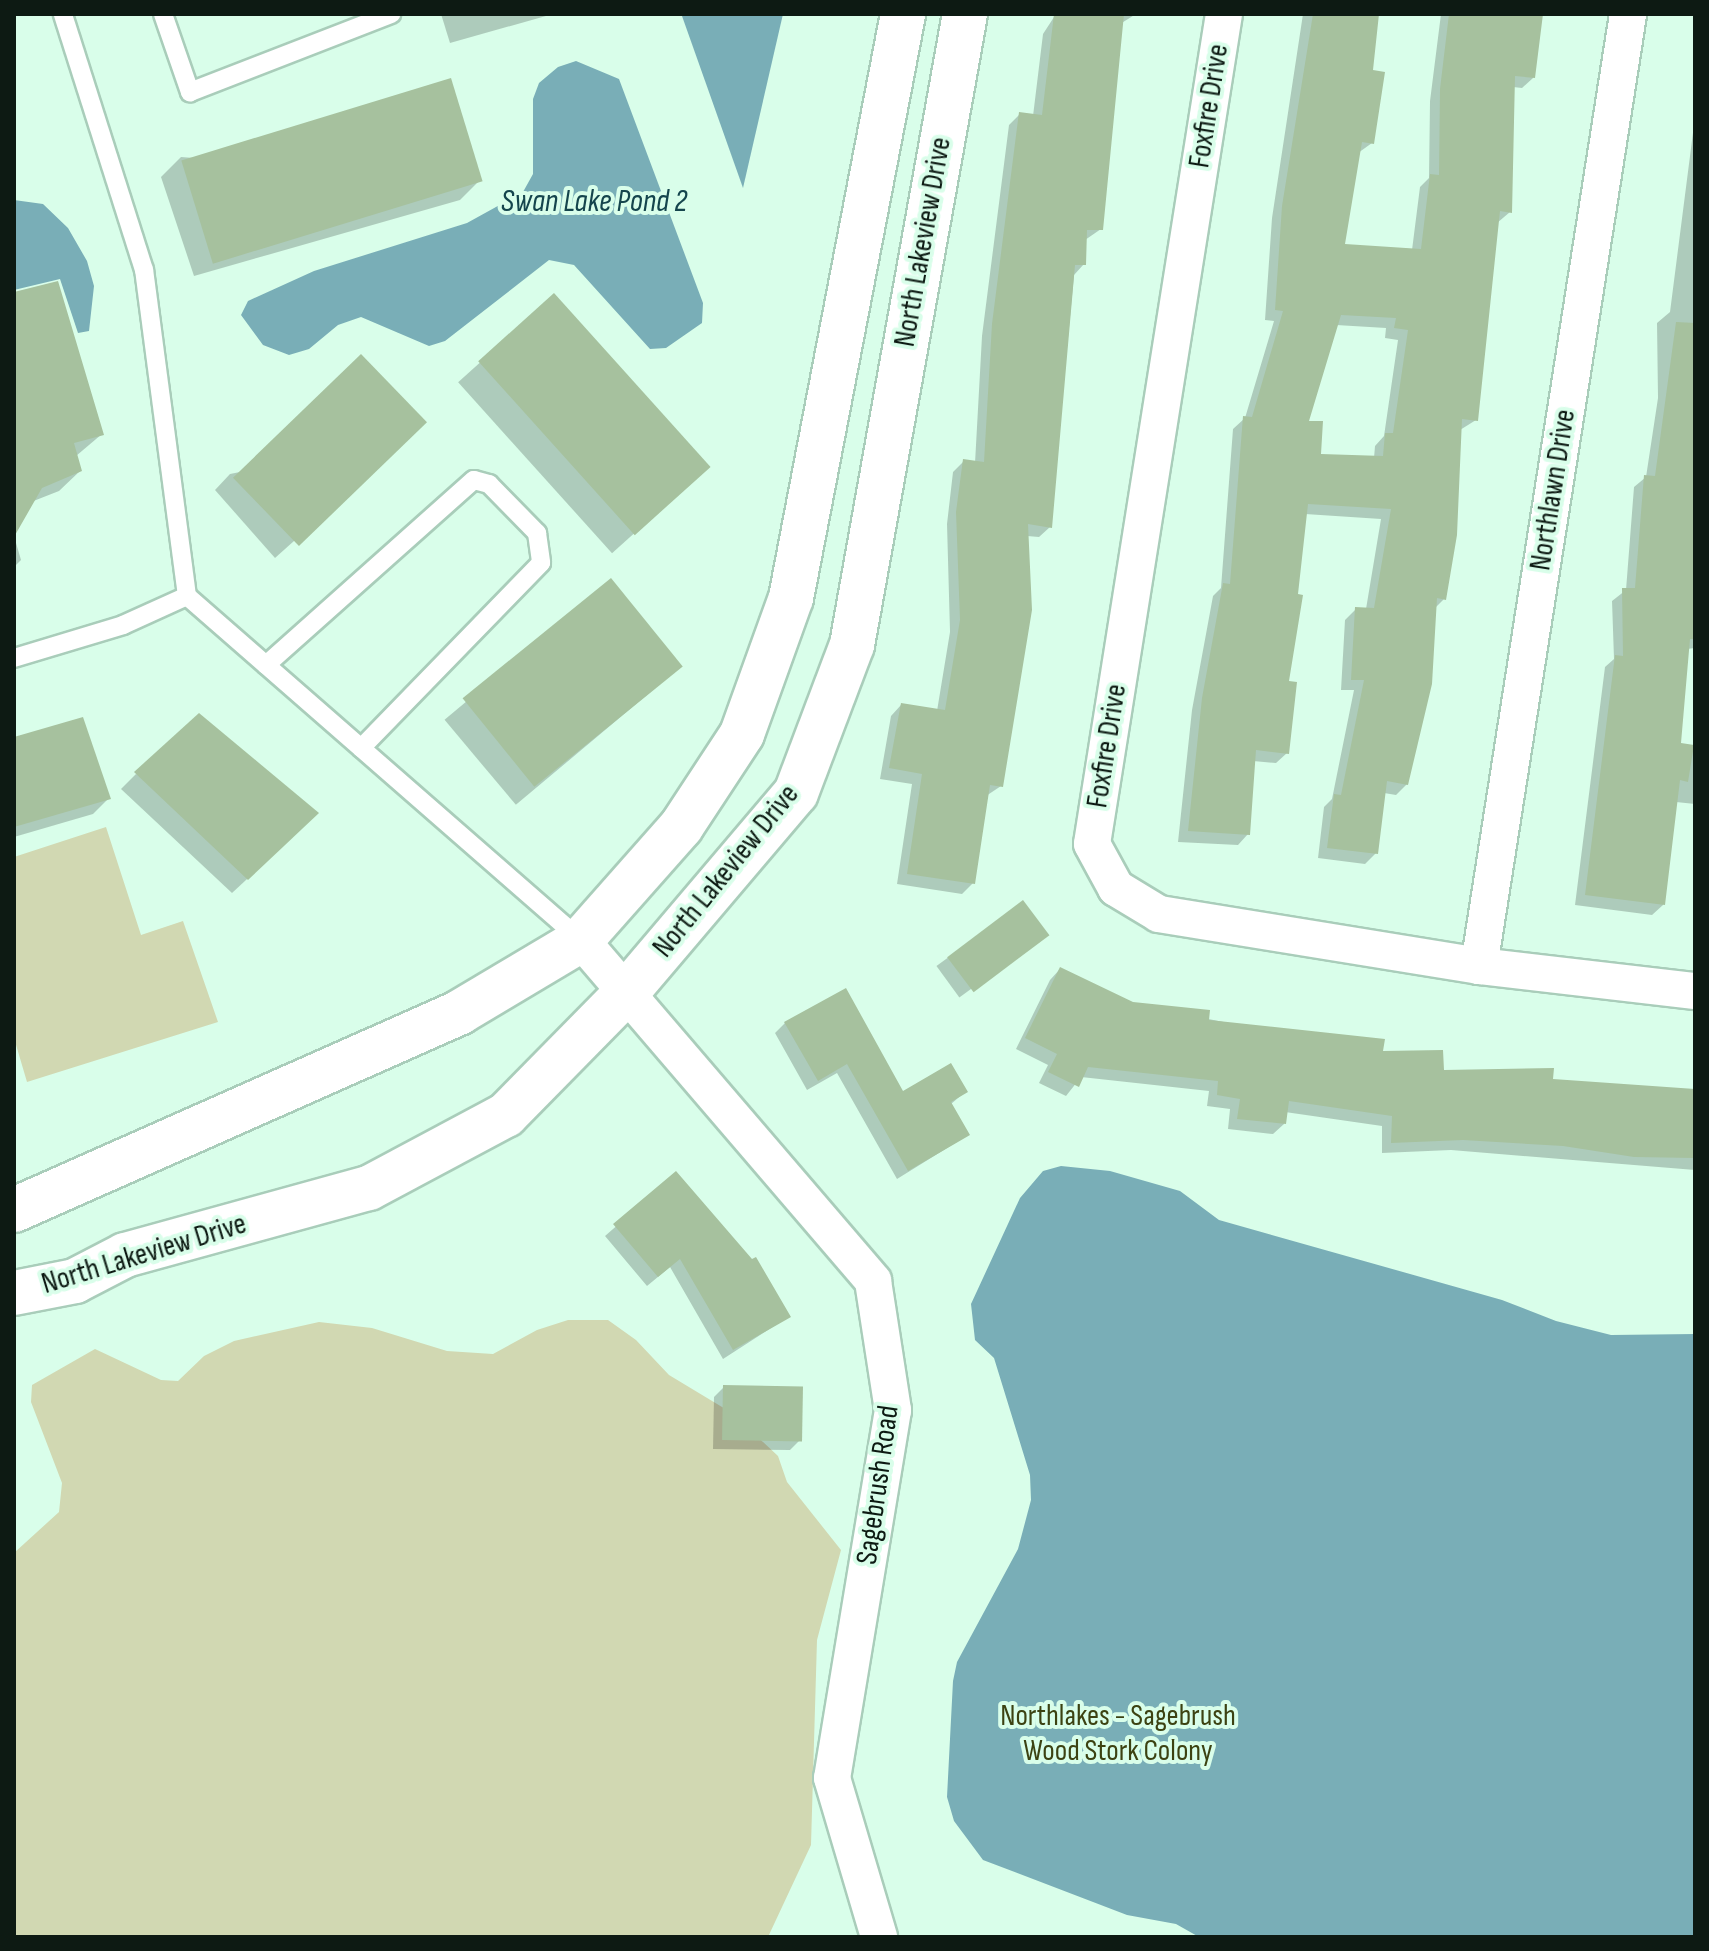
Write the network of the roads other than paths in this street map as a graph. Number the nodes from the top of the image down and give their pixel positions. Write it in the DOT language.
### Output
graph roads {
  1 [pos="63,14"];
  2 [pos="163,14"];
  3 [pos="391,14"];
  4 [pos="903,14"];
  5 [pos="965,14"];
  6 [pos="1224,14"];
  7 [pos="1628,14"];
  8 [pos="832,400"];
  9 [pos="892,412"];
  10 [pos="187,596"];
  11 [pos="14,658"];
  12 [pos="266,665"];
  13 [pos="361,748"];
  14 [pos="581,940"];
  15 [pos="1479,966"];
  16 [pos="1695,991"];
  17 [pos="627,992"];
  18 [pos="14,1210"];
  19 [pos="14,1293"];
  20 [pos="879,1937"];
  1 -- 10 [label="lane"];
  2 -- 3 [label="lane"];
  4 -- 8 [label="street, North Lakeview Drive"];
  5 -- 9 [label="street, North Lakeview Drive"];
  6 -- 15 [label="street, Foxfire Drive"];
  7 -- 15 [label="street, Northlawn Drive"];
  8 -- 9 [label="street"];
  8 -- 14 [label="street, North Lakeview Drive"];
  9 -- 17 [label="street, North Lakeview Drive"];
  10 -- 11 [label="lane"];
  10 -- 12 [label="lane"];
  12 -- 13 [label="lane"];
  12 -- 13 [label="lane"];
  13 -- 14 [label="lane"];
  14 -- 17 [label="street, Sagebrush Road"];
  14 -- 18 [label="street, North Lakeview Drive"];
  15 -- 16 [label="street, Foxfire Drive"];
  17 -- 19 [label="street, North Lakeview Drive"];
  17 -- 20 [label="street, Sagebrush Road"];
}
